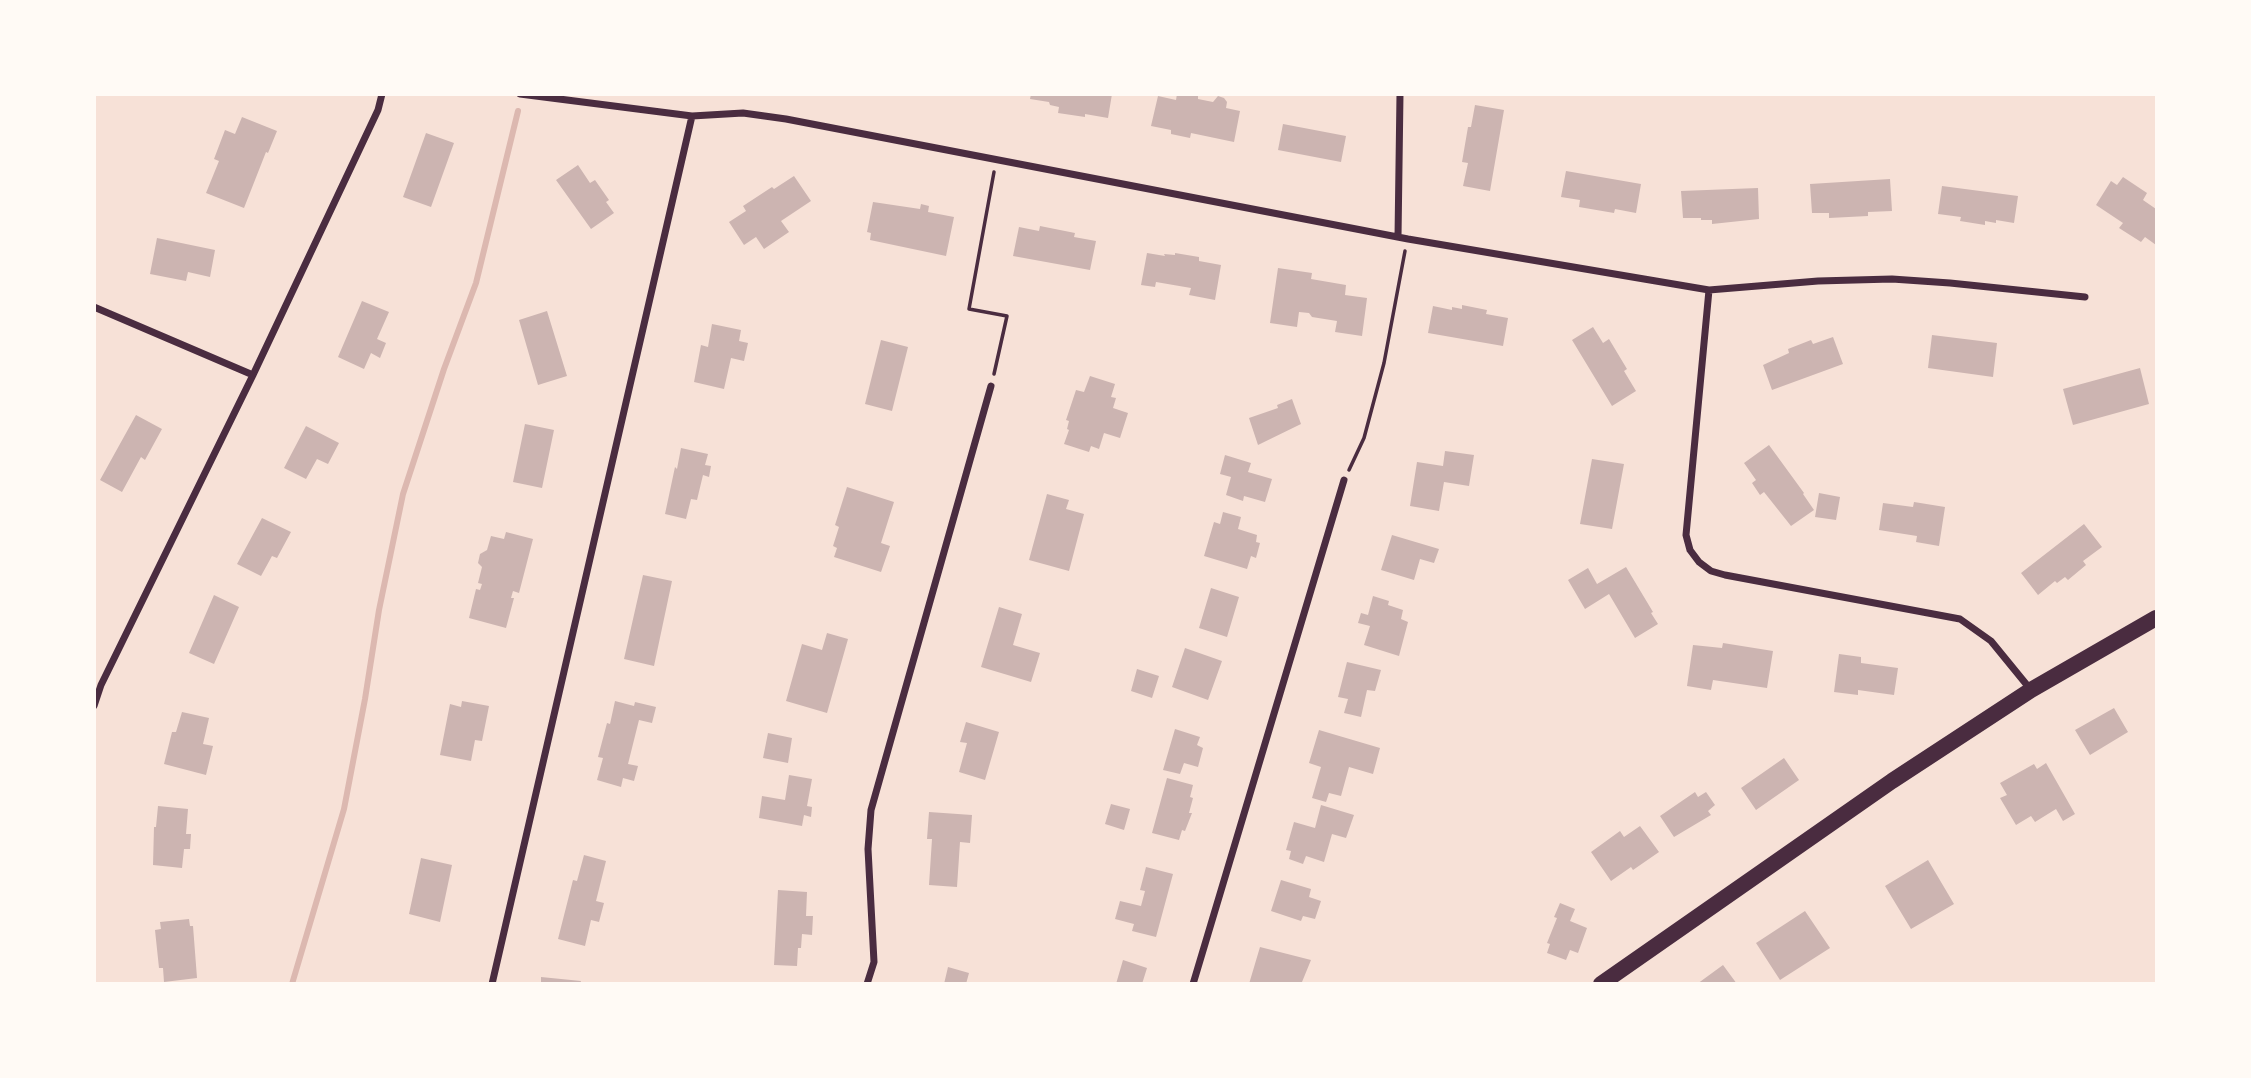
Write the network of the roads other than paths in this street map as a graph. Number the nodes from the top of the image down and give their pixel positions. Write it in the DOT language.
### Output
graph roads {
  1 [pos="382,94"];
  2 [pos="520,94"];
  3 [pos="1400,94"];
  4 [pos="692,116"];
  5 [pos="1398,237"];
  6 [pos="1709,290"];
  7 [pos="2085,297"];
  8 [pos="94,307"];
  9 [pos="253,375"];
  10 [pos="991,386"];
  11 [pos="1344,480"];
  12 [pos="2157,618"];
  13 [pos="2031,691"];
  14 [pos="94,706"];
  15 [pos="492,984"];
  16 [pos="867,984"];
  17 [pos="1193,984"];
  18 [pos="1601,984"];
  1 -- 9 [label="street"];
  2 -- 4 [label="street"];
  3 -- 5 [label="street"];
  4 -- 5 [label="street"];
  4 -- 15 [label="street"];
  5 -- 6 [label="street"];
  6 -- 7 [label="street"];
  6 -- 13 [label="street"];
  8 -- 9 [label="street"];
  9 -- 14 [label="street"];
  10 -- 16 [label="street"];
  11 -- 17 [label="street"];
  12 -- 13 [label="main road"];
  13 -- 18 [label="main road"];
}
